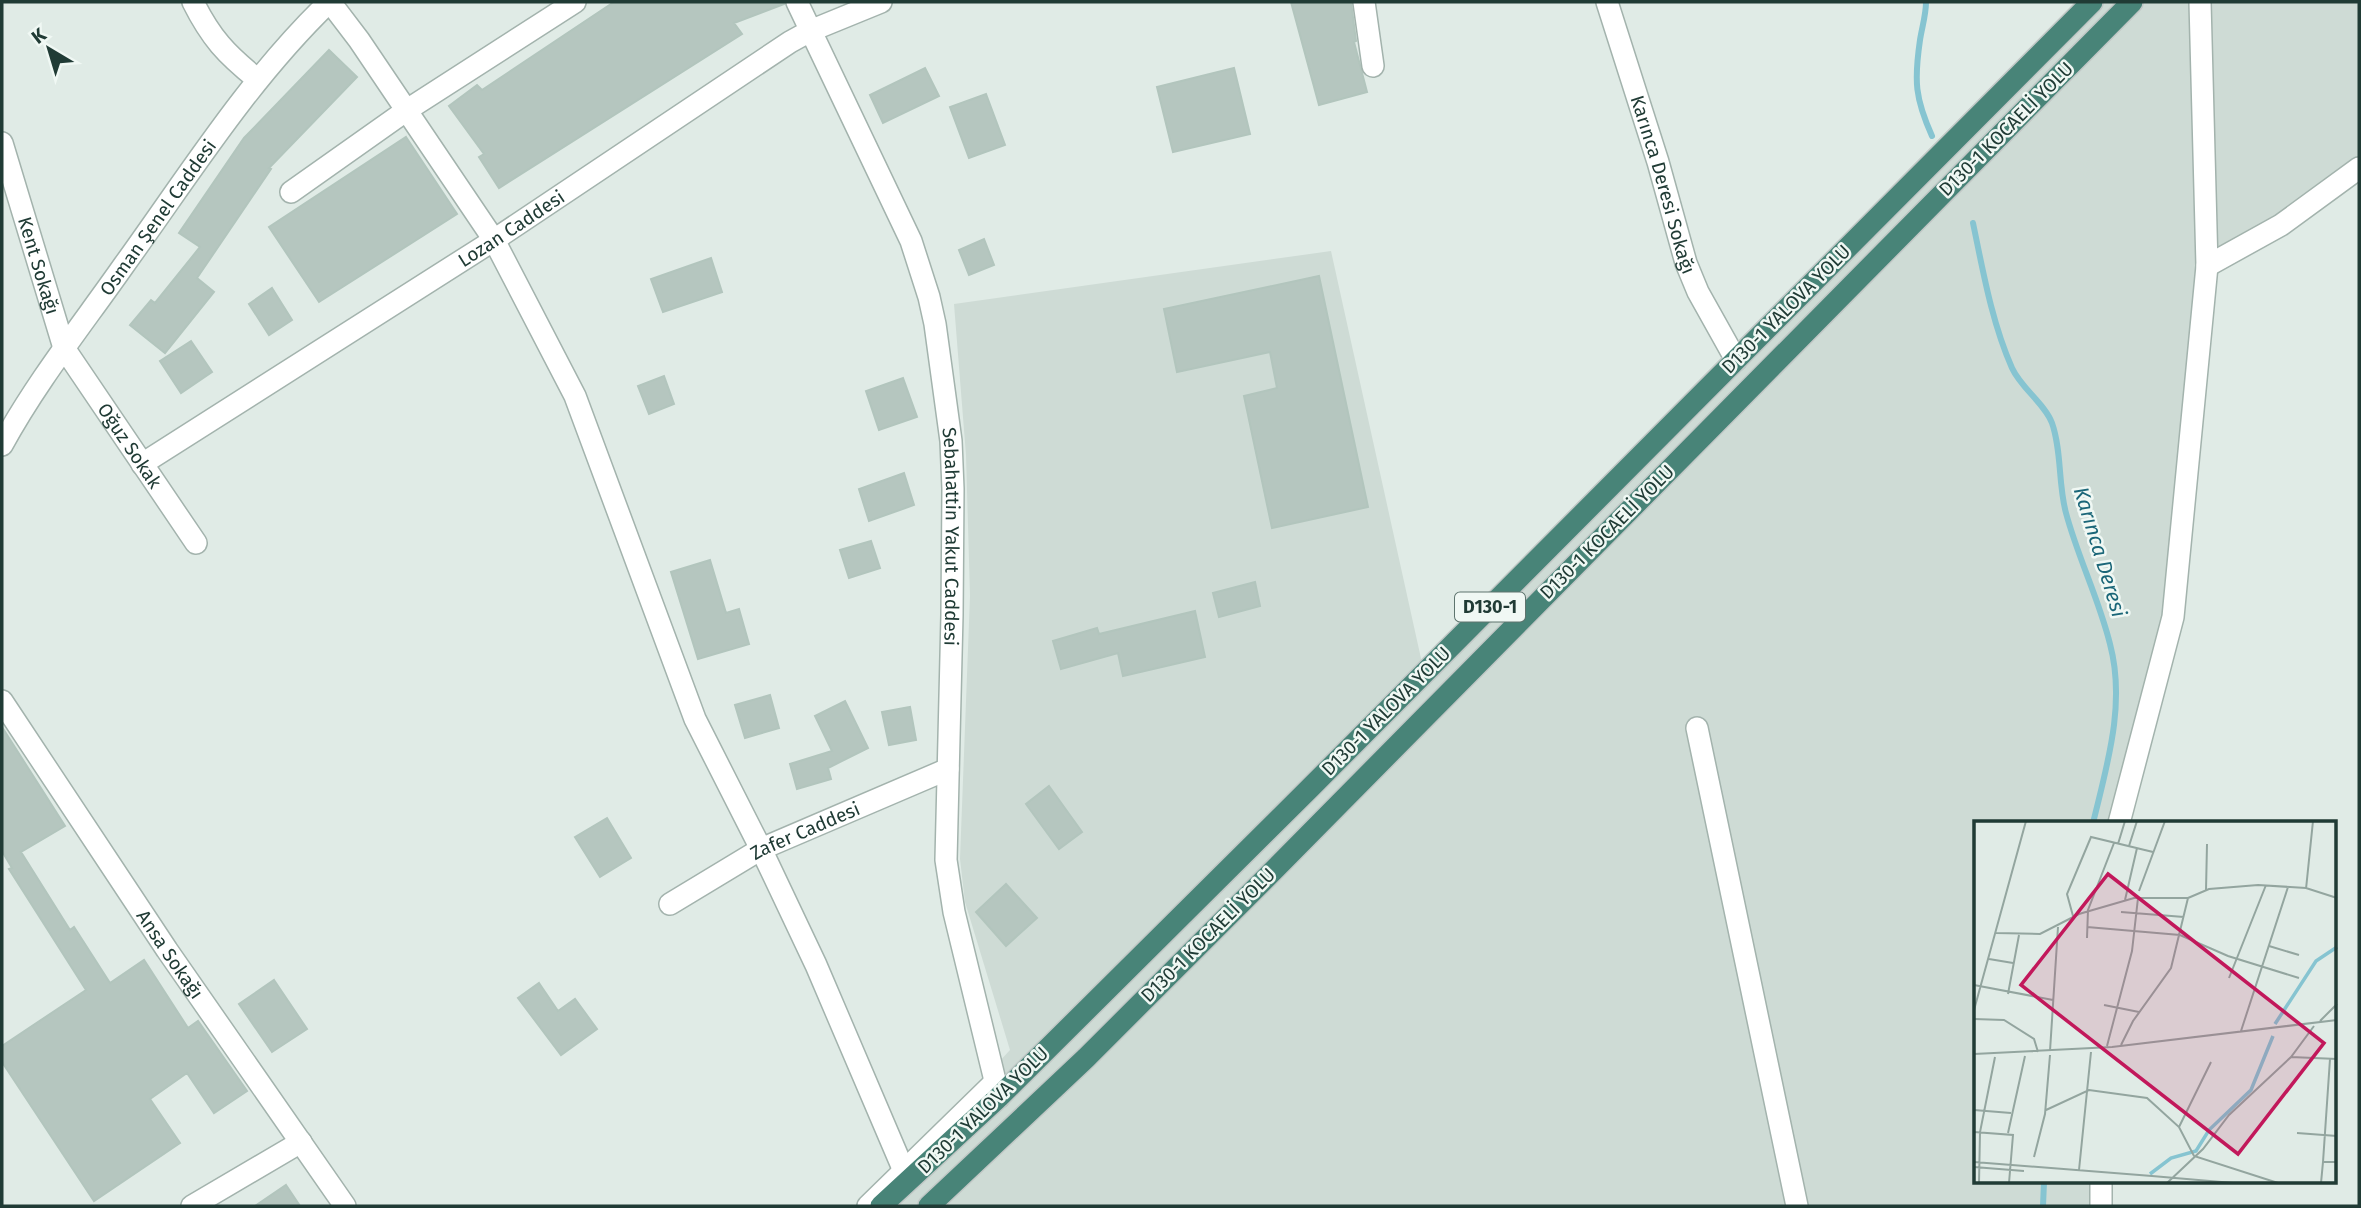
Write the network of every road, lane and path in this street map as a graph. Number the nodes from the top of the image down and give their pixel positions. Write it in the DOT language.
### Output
graph roads {
  1 [pos="193,2"];
  2 [pos="303,2"];
  3 [pos="329,2"];
  4 [pos="575,2"];
  5 [pos="797,2"];
  6 [pos="881,2"];
  7 [pos="1364,2"];
  8 [pos="1607,2"];
  9 [pos="2092,2"];
  10 [pos="2132,2"];
  11 [pos="2200,2"];
  12 [pos="303,26"];
  13 [pos="810,31"];
  14 [pos="1373,66"];
  15 [pos="257,79"];
  16 [pos="407,110"];
  17 [pos="2,144"];
  18 [pos="2359,167"];
  19 [pos="291,191"];
  20 [pos="494,240"];
  21 [pos="2207,266"];
  22 [pos="64,348"];
  23 [pos="1736,360"];
  24 [pos="2,445"];
  25 [pos="142,464"];
  26 [pos="196,543"];
  27 [pos="2,701"];
  28 [pos="1697,727"];
  29 [pos="948,769"];
  30 [pos="2120,821"];
  31 [pos="761,849"];
  32 [pos="670,904"];
  33 [pos="997,1090"];
  34 [pos="301,1142"];
  35 [pos="904,1171"];
  36 [pos="2101,1184"];
  37 [pos="192,1206"];
  38 [pos="345,1206"];
  39 [pos="868,1206"];
  40 [pos="882,1206"];
  41 [pos="929,1206"];
  42 [pos="1797,1206"];
  43 [pos="2101,1206"];
  1 -- 15 [label="street"];
  2 -- 12 [label="street"];
  3 -- 12 [label="street, Osman Şenel Caddesi"];
  3 -- 16 [label="street"];
  4 -- 16 [label="street"];
  5 -- 13 [label="street, Sebahattin Yakut Caddesi"];
  6 -- 13 [label="street, Lozan Caddesi"];
  7 -- 14 [label="street"];
  8 -- 23 [label="street, Karınca Deresi Sokağı"];
  9 -- 23 [label="highway, D130-1 YALOVA YOLU / D130-1"];
  10 -- 41 [label="highway, D130-1 KOCAELİ YOLU / D130-1"];
  11 -- 21 [label="street"];
  12 -- 15 [label="street, Osman Şenel Caddesi"];
  13 -- 20 [label="street, Lozan Caddesi"];
  13 -- 29 [label="street, Sebahattin Yakut Caddesi"];
  15 -- 22 [label="street, Osman Şenel Caddesi"];
  16 -- 19 [label="street"];
  16 -- 20 [label="street"];
  17 -- 22 [label="street, Kent Sokağı"];
  18 -- 21 [label="street"];
  20 -- 25 [label="street, Lozan Caddesi"];
  20 -- 31 [label="street"];
  21 -- 30 [label="street"];
  22 -- 24 [label="street, Osman Şenel Caddesi"];
  22 -- 25 [label="street, Oğuz Sokak"];
  23 -- 33 [label="highway, D130-1 YALOVA YOLU / D130-1"];
  25 -- 26 [label="street, Oğuz Sokak"];
  27 -- 34 [label="street, Ansa Sokağı"];
  28 -- 42 [label="street"];
  29 -- 31 [label="street, Zafer Caddesi"];
  29 -- 33 [label="street, Sebahattin Yakut Caddesi"];
  31 -- 32 [label="street, Zafer Caddesi"];
  31 -- 35 [label="street"];
  33 -- 35 [label="street"];
  33 -- 40 [label="highway, D130-1 YALOVA YOLU / D130-1"];
  34 -- 37 [label="street"];
  34 -- 38 [label="street, Ansa Sokağı"];
  35 -- 39 [label="street"];
  36 -- 43 [label="street"];
}
